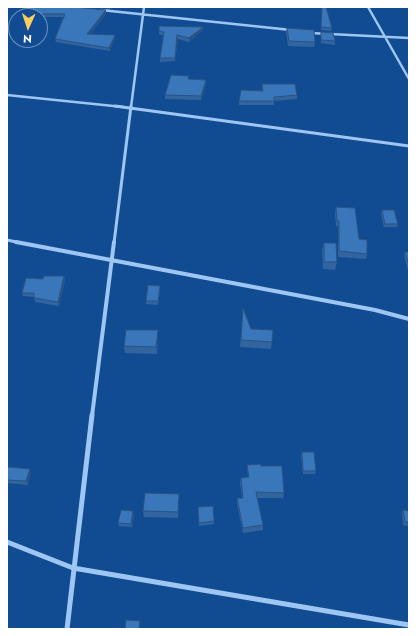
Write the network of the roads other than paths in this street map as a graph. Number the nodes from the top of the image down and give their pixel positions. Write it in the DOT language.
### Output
graph roads {
  1 [pos="144,7"];
  2 [pos="368,7"];
  3 [pos="100,10"];
  4 [pos="144,15"];
  5 [pos="294,31"];
  6 [pos="308,33"];
  7 [pos="384,36"];
  8 [pos="409,38"];
  9 [pos="409,78"];
  10 [pos="7,95"];
  11 [pos="131,108"];
  12 [pos="409,146"];
  13 [pos="7,240"];
  14 [pos="111,260"];
  15 [pos="409,319"];
  16 [pos="7,542"];
  17 [pos="73,568"];
  18 [pos="409,625"];
  19 [pos="68,629"];
  1 -- 4 [label="street"];
  2 -- 7 [label="street"];
  3 -- 4 [label="street"];
  4 -- 5 [label="street"];
  4 -- 11 [label="street"];
  6 -- 7 [label="street"];
  7 -- 8 [label="street"];
  7 -- 9 [label="street"];
  10 -- 11 [label="street"];
  11 -- 12 [label="street"];
  11 -- 14 [label="street"];
  13 -- 14 [label="street"];
  14 -- 15 [label="street"];
  14 -- 17 [label="street"];
  16 -- 17 [label="street"];
  17 -- 18 [label="street"];
  17 -- 19 [label="street"];
}
